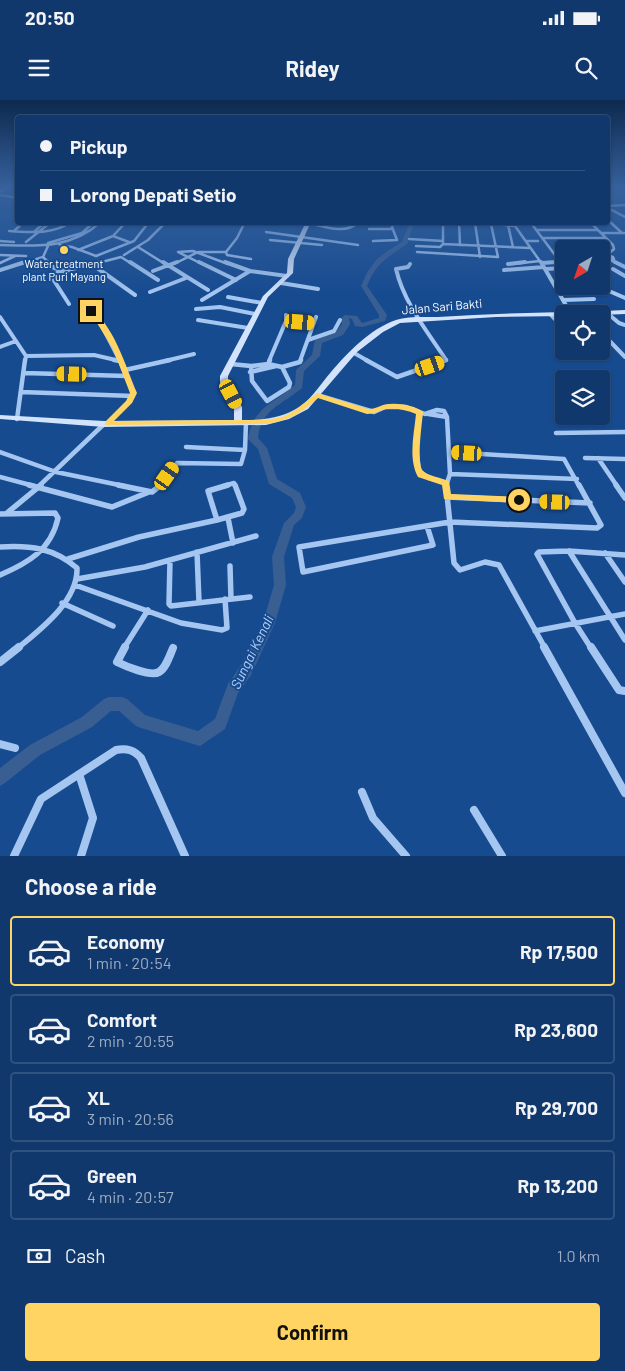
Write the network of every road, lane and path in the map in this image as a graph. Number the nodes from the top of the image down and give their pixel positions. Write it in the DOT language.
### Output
graph roads {
  1 [pos="612,223"];
  2 [pos="21,225"];
  3 [pos="42,225"];
  4 [pos="47,225"];
  5 [pos="67,225"];
  6 [pos="91,225"];
  7 [pos="98,225"];
  8 [pos="123,225"];
  9 [pos="148,225"];
  10 [pos="163,225"];
  11 [pos="244,225"];
  12 [pos="308,225"];
  13 [pos="320,225"];
  14 [pos="357,225"];
  15 [pos="372,225"];
  16 [pos="394,225"];
  17 [pos="443,225"];
  18 [pos="459,225"];
  19 [pos="475,225"];
  20 [pos="494,225"];
  21 [pos="508,225"];
  22 [pos="533,225"];
  23 [pos="592,225"];
  24 [pos="369,229"];
  25 [pos="382,229"];
  26 [pos="393,229"];
  27 [pos="537,230"];
  28 [pos="9,231"];
  29 [pos="13,232"];
  30 [pos="39,232"];
  31 [pos="266,232"];
  32 [pos="600,232"];
  33 [pos="33,233"];
  34 [pos="624,234"];
  35 [pos="113,236"];
  36 [pos="302,236"];
  37 [pos="543,238"];
  38 [pos="563,238"];
  39 [pos="606,238"];
  40 [pos="270,240"];
  41 [pos="409,240"];
  42 [pos="385,241"];
  43 [pos="526,241"];
  44 [pos="538,241"];
  45 [pos="26,242"];
  46 [pos="129,242"];
  47 [pos="0,243"];
  48 [pos="298,243"];
  49 [pos="443,243"];
  50 [pos="20,245"];
  51 [pos="49,245"];
  52 [pos="322,245"];
  53 [pos="358,245"];
  54 [pos="451,245"];
  55 [pos="460,245"];
  56 [pos="465,245"];
  57 [pos="57,246"];
  58 [pos="416,246"];
  59 [pos="424,246"];
  60 [pos="478,246"];
  61 [pos="495,246"];
  62 [pos="138,247"];
  63 [pos="437,247"];
  64 [pos="513,247"];
  65 [pos="530,248"];
  66 [pos="78,250"];
  67 [pos="201,252"];
  68 [pos="226,252"];
  69 [pos="417,252"];
  70 [pos="423,253"];
  71 [pos="555,253"];
  72 [pos="438,254"];
  73 [pos="0,255"];
  74 [pos="7,255"];
  75 [pos="17,255"];
  76 [pos="124,255"];
  77 [pos="452,255"];
  78 [pos="26,256"];
  79 [pos="466,256"];
  80 [pos="43,257"];
  81 [pos="480,257"];
  82 [pos="188,258"];
  83 [pos="251,259"];
  84 [pos="1,261"];
  85 [pos="95,263"];
  86 [pos="555,263"];
  87 [pos="410,264"];
  88 [pos="508,264"];
  89 [pos="543,265"];
  90 [pos="168,266"];
  91 [pos="555,267"];
  92 [pos="625,267"];
  93 [pos="0,270"];
  94 [pos="504,270"];
  95 [pos="612,270"];
  96 [pos="153,271"];
  97 [pos="250,271"];
  98 [pos="59,272"];
  99 [pos="287,276"];
  100 [pos="625,276"];
  101 [pos="186,278"];
  102 [pos="158,280"];
  103 [pos="236,280"];
  104 [pos="281,283"];
  105 [pos="208,290"];
  106 [pos="318,290"];
  107 [pos="610,291"];
  108 [pos="150,292"];
  109 [pos="135,295"];
  110 [pos="228,297"];
  111 [pos="625,298"];
  112 [pos="594,299"];
  113 [pos="202,300"];
  114 [pos="563,300"];
  115 [pos="262,303"];
  116 [pos="69,304"];
  117 [pos="83,304"];
  118 [pos="566,305"];
  119 [pos="196,309"];
  120 [pos="610,312"];
  121 [pos="625,312"];
  122 [pos="255,314"];
  123 [pos="550,315"];
  124 [pos="555,315"];
  125 [pos="610,315"];
  126 [pos="0,317"];
  127 [pos="316,317"];
  128 [pos="198,320"];
  129 [pos="340,320"];
  130 [pos="419,320"];
  131 [pos="555,320"];
  132 [pos="314,323"];
  133 [pos="625,325"];
  134 [pos="248,328"];
  135 [pos="308,340"];
  136 [pos="16,341"];
  137 [pos="610,342"];
  138 [pos="0,347"];
  139 [pos="354,353"];
  140 [pos="194,354"];
  141 [pos="26,356"];
  142 [pos="625,358"];
  143 [pos="121,362"];
  144 [pos="231,364"];
  145 [pos="268,364"];
  146 [pos="251,366"];
  147 [pos="279,367"];
  148 [pos="125,370"];
  149 [pos="250,372"];
  150 [pos="24,373"];
  151 [pos="127,376"];
  152 [pos="21,392"];
  153 [pos="317,395"];
  154 [pos="133,396"];
  155 [pos="422,413"];
  156 [pos="0,417"];
  157 [pos="17,419"];
  158 [pos="245,422"];
  159 [pos="106,424"];
  160 [pos="625,432"];
  161 [pos="556,434"];
  162 [pos="186,447"];
  163 [pos="245,450"];
  164 [pos="0,452"];
  165 [pos="449,452"];
  166 [pos="585,458"];
  167 [pos="598,458"];
  168 [pos="625,459"];
  169 [pos="56,472"];
  170 [pos="450,474"];
  171 [pos="0,477"];
  172 [pos="577,479"];
  173 [pos="446,483"];
  174 [pos="36,487"];
  175 [pos="149,492"];
  176 [pos="447,497"];
  177 [pos="625,498"];
  178 [pos="590,504"];
  179 [pos="7,513"];
  180 [pos="0,514"];
  181 [pos="228,518"];
  182 [pos="217,521"];
  183 [pos="450,522"];
  184 [pos="427,526"];
  185 [pos="256,536"];
  186 [pos="232,542"];
  187 [pos="0,547"];
  188 [pos="46,548"];
  189 [pos="569,551"];
  190 [pos="197,552"];
  191 [pos="605,553"];
  192 [pos="625,555"];
  193 [pos="68,559"];
  194 [pos="170,561"];
  195 [pos="230,566"];
  196 [pos="0,574"];
  197 [pos="76,582"];
  198 [pos="625,582"];
  199 [pos="250,597"];
  200 [pos="228,599"];
  201 [pos="199,602"];
  202 [pos="62,603"];
  203 [pos="148,610"];
  204 [pos="625,614"];
  205 [pos="609,617"];
  206 [pos="575,623"];
  207 [pos="113,626"];
  208 [pos="535,631"];
  209 [pos="625,640"];
  210 [pos="173,648"];
  211 [pos="0,662"];
  212 [pos="625,691"];
  213 [pos="0,744"];
  214 [pos="15,748"];
  215 [pos="78,774"];
  216 [pos="362,792"];
  217 [pos="625,793"];
  218 [pos="474,810"];
  219 [pos="14,856"];
  220 [pos="81,856"];
  221 [pos="186,856"];
  222 [pos="406,856"];
  223 [pos="502,856"];
  1 -- 34 [label="street"];
  2 -- 29 [label="street"];
  3 -- 33 [label="street"];
  4 -- 30 [label="street"];
  5 -- 30 [label="street"];
  6 -- 51 [label="street"];
  7 -- 57 [label="street"];
  8 -- 35 [label="street"];
  9 -- 46 [label="street"];
  10 -- 62 [label="street"];
  11 -- 68 [label="street"];
  12 -- 36 [label="main road"];
  13 -- 14 [label="street"];
  15 -- 24 [label="street"];
  16 -- 26 [label="street"];
  17 -- 49 [label="street"];
  18 -- 55 [label="street"];
  19 -- 60 [label="street"];
  20 -- 61 [label="street"];
  21 -- 43 [label="street"];
  21 -- 64 [label="street"];
  22 -- 27 [label="street"];
  23 -- 32 [label="street"];
  24 -- 25 [label="street"];
  24 -- 42 [label="street"];
  25 -- 26 [label="street"];
  25 -- 42 [label="street"];
  26 -- 42 [label="street"];
  27 -- 32 [label="street"];
  27 -- 37 [label="street"];
  28 -- 29 [label="street"];
  29 -- 33 [label="street"];
  30 -- 33 [label="street"];
  31 -- 36 [label="street"];
  32 -- 34 [label="street"];
  32 -- 39 [label="street"];
  33 -- 45 [label="street"];
  35 -- 46 [label="street"];
  35 -- 66 [label="street"];
  36 -- 48 [label="main road"];
  36 -- 53 [label="street"];
  37 -- 38 [label="street"];
  37 -- 71 [label="street"];
  38 -- 39 [label="street"];
  39 -- 92 [label="street"];
  40 -- 48 [label="street"];
  41 -- 49 [label="street"];
  43 -- 44 [label="street"];
  43 -- 65 [label="street"];
  45 -- 47 [label="street"];
  45 -- 51 [label="street"];
  46 -- 66 [label="street"];
  47 -- 50 [label="street"];
  48 -- 52 [label="street"];
  48 -- 99 [label="main road"];
  49 -- 54 [label="street"];
  49 -- 63 [label="street"];
  50 -- 51 [label="street"];
  50 -- 74 [label="street"];
  51 -- 57 [label="street"];
  51 -- 80 [label="street"];
  54 -- 55 [label="street"];
  54 -- 77 [label="street"];
  55 -- 56 [label="street"];
  56 -- 60 [label="street"];
  56 -- 79 [label="street"];
  57 -- 66 [label="street"];
  58 -- 59 [label="street"];
  59 -- 63 [label="street"];
  59 -- 70 [label="street"];
  60 -- 61 [label="street"];
  60 -- 81 [label="street"];
  61 -- 64 [label="street"];
  61 -- 81 [label="street"];
  62 -- 76 [label="street"];
  62 -- 90 [label="street"];
  63 -- 72 [label="street"];
  64 -- 65 [label="street"];
  65 -- 89 [label="street"];
  67 -- 68 [label="street"];
  67 -- 82 [label="street"];
  67 -- 82 [label="street"];
  67 -- 97 [label="street"];
  68 -- 83 [label="street"];
  69 -- 70 [label="street"];
  70 -- 72 [label="street"];
  72 -- 77 [label="street"];
  73 -- 74 [label="street"];
  74 -- 75 [label="street"];
  75 -- 78 [label="street"];
  75 -- 84 [label="street"];
  77 -- 79 [label="street"];
  79 -- 81 [label="street"];
  80 -- 93 [label="street"];
  80 -- 98 [label="street"];
  82 -- 90 [label="street"];
  82 -- 103 [label="street"];
  85 -- 98 [label="street"];
  85 -- 102 [label="street"];
  85 -- 109 [label="street"];
  86 -- 89 [label="street"];
  87 -- 130 [label="street"];
  88 -- 89 [label="street"];
  89 -- 91 [label="street"];
  89 -- 94 [label="street"];
  89 -- 114 [label="street"];
  90 -- 96 [label="street"];
  90 -- 101 [label="street"];
  95 -- 100 [label="street"];
  97 -- 99 [label="street"];
  97 -- 103 [label="street"];
  98 -- 116 [label="street"];
  99 -- 104 [label="main road"];
  101 -- 105 [label="street"];
  101 -- 108 [label="street"];
  103 -- 113 [label="street"];
  104 -- 106 [label="street"];
  104 -- 115 [label="main road"];
  107 -- 111 [label="street"];
  110 -- 115 [label="street"];
  112 -- 114 [label="street"];
  114 -- 118 [label="street"];
  115 -- 122 [label="street"];
  117 -- 143 [label="street"];
  119 -- 122 [label="street"];
  120 -- 121 [label="main road"];
  122 -- 134 [label="street"];
  123 -- 124 [label="main road, Jalan Sari Bakti"];
  123 -- 130 [label="main road, Jalan Sari Bakti"];
  123 -- 131 [label="street"];
  125 -- 133 [label="street"];
  126 -- 136 [label="street"];
  127 -- 132 [label="street"];
  128 -- 134 [label="street"];
  129 -- 135 [label="street"];
  130 -- 139 [label="main road, Jalan Sari Bakti"];
  130 -- 139 [label="street"];
  132 -- 135 [label="street"];
  132 -- 145 [label="street"];
  134 -- 144 [label="street"];
  135 -- 147 [label="street"];
  136 -- 138 [label="street"];
  136 -- 141 [label="street"];
  137 -- 142 [label="street"];
  139 -- 153 [label="main road, Jalan Sari Bakti"];
  140 -- 148 [label="street"];
  141 -- 143 [label="street"];
  141 -- 150 [label="street"];
  143 -- 148 [label="street"];
  144 -- 146 [label="street"];
  144 -- 158 [label="street"];
  145 -- 146 [label="street"];
  145 -- 147 [label="street"];
  146 -- 149 [label="street"];
  147 -- 149 [label="street"];
  147 -- 149 [label="street"];
  148 -- 151 [label="street"];
  150 -- 151 [label="street"];
  150 -- 152 [label="street"];
  151 -- 154 [label="street"];
  152 -- 154 [label="street"];
  152 -- 157 [label="street"];
  153 -- 155 [label="street"];
  153 -- 158 [label="main road, Jalan Sari Bakti"];
  154 -- 159 [label="street"];
  155 -- 165 [label="street"];
  155 -- 173 [label="street"];
  156 -- 157 [label="street, Jalan Sari Bakti"];
  157 -- 159 [label="street, Jalan Sari Bakti"];
  158 -- 159 [label="street, Jalan Sari Bakti"];
  158 -- 163 [label="street"];
  159 -- 169 [label="street"];
  160 -- 161 [label="street"];
  162 -- 163 [label="street"];
  163 -- 175 [label="street"];
  164 -- 169 [label="street"];
  165 -- 170 [label="street"];
  165 -- 172 [label="street"];
  166 -- 167 [label="street"];
  167 -- 168 [label="street"];
  167 -- 177 [label="street"];
  169 -- 174 [label="street"];
  169 -- 175 [label="street"];
  170 -- 172 [label="street"];
  170 -- 173 [label="street"];
  171 -- 174 [label="street"];
  172 -- 178 [label="street"];
  173 -- 176 [label="street"];
  174 -- 175 [label="street"];
  174 -- 179 [label="street"];
  176 -- 178 [label="street"];
  176 -- 183 [label="street"];
  178 -- 183 [label="street"];
  179 -- 180 [label="street"];
  179 -- 188 [label="street"];
  181 -- 182 [label="street"];
  181 -- 182 [label="street"];
  181 -- 186 [label="street"];
  182 -- 193 [label="street"];
  183 -- 184 [label="street"];
  183 -- 208 [label="street"];
  184 -- 184 [label="street"];
  185 -- 186 [label="street"];
  186 -- 190 [label="street"];
  187 -- 188 [label="street"];
  188 -- 193 [label="street"];
  188 -- 196 [label="street"];
  189 -- 191 [label="street"];
  189 -- 205 [label="street"];
  189 -- 206 [label="street"];
  190 -- 194 [label="street"];
  190 -- 201 [label="street"];
  191 -- 192 [label="street"];
  191 -- 198 [label="street"];
  193 -- 197 [label="street"];
  194 -- 197 [label="street"];
  194 -- 201 [label="street"];
  195 -- 200 [label="street"];
  197 -- 202 [label="street"];
  197 -- 203 [label="street"];
  199 -- 200 [label="street"];
  200 -- 201 [label="street"];
  200 -- 203 [label="street"];
  202 -- 207 [label="street"];
  202 -- 211 [label="street"];
  203 -- 210 [label="street"];
  204 -- 205 [label="street"];
  205 -- 206 [label="street"];
  205 -- 209 [label="street"];
  206 -- 208 [label="street"];
  206 -- 212 [label="street"];
  208 -- 217 [label="street"];
  213 -- 214 [label="street"];
  215 -- 219 [label="street"];
  215 -- 220 [label="street"];
  215 -- 221 [label="street"];
  216 -- 222 [label="street"];
  218 -- 223 [label="street"];
}
